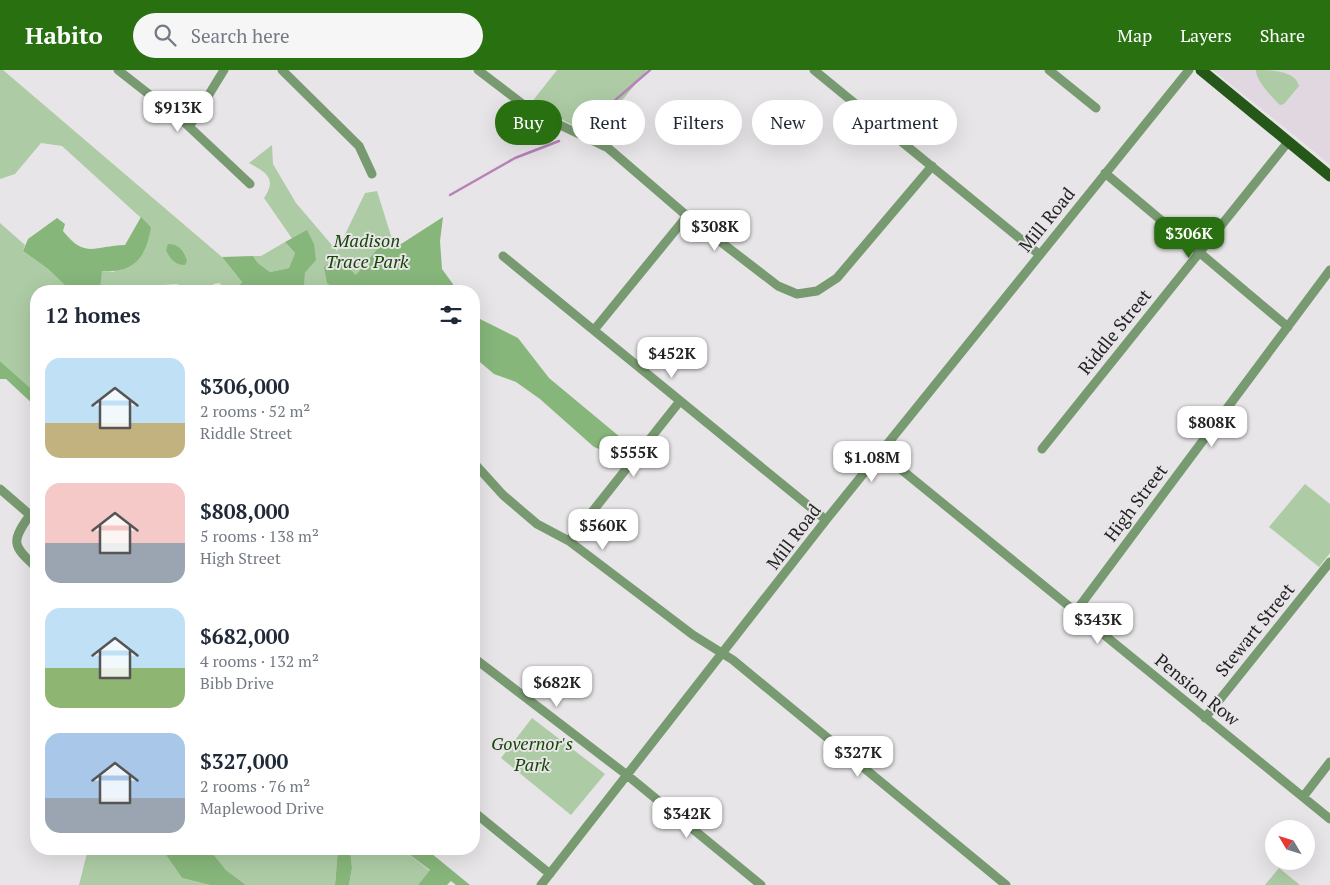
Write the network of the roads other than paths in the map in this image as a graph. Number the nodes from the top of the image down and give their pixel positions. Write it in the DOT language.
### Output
graph roads {
  1 [pos="118,70"];
  2 [pos="224,70"];
  3 [pos="282,70"];
  4 [pos="478,70"];
  5 [pos="814,70"];
  6 [pos="1049,70"];
  7 [pos="1189,70"];
  8 [pos="1200,70"];
  9 [pos="1096,108"];
  10 [pos="189,126"];
  11 [pos="1288,142"];
  12 [pos="932,166"];
  13 [pos="1105,173"];
  14 [pos="372,174"];
  15 [pos="1330,176"];
  16 [pos="250,184"];
  17 [pos="687,216"];
  18 [pos="1200,253"];
  19 [pos="1040,255"];
  20 [pos="503,256"];
  21 [pos="1330,270"];
  22 [pos="1288,327"];
  23 [pos="594,330"];
  24 [pos="680,401"];
  25 [pos="1042,450"];
  26 [pos="881,454"];
  27 [pos="480,470"];
  28 [pos="0,489"];
  29 [pos="30,515"];
  30 [pos="826,520"];
  31 [pos="30,521"];
  32 [pos="570,541"];
  33 [pos="30,561"];
  34 [pos="1330,562"];
  35 [pos="1076,611"];
  36 [pos="723,654"];
  37 [pos="480,663"];
  38 [pos="1206,718"];
  39 [pos="1330,762"];
  40 [pos="627,775"];
  41 [pos="1303,797"];
  42 [pos="480,817"];
  43 [pos="1330,819"];
  44 [pos="550,874"];
  45 [pos="541,885"];
  46 [pos="761,885"];
  47 [pos="1006,885"];
  1 -- 10 [label="street"];
  2 -- 10 [label="street"];
  3 -- 14 [label="street"];
  4 -- 17 [label="street"];
  5 -- 12 [label="street"];
  6 -- 9 [label="street"];
  7 -- 13 [label="street, Mill Road"];
  8 -- 11 [label="main road"];
  10 -- 16 [label="street"];
  11 -- 15 [label="main road"];
  11 -- 18 [label="street, Riddle Street"];
  12 -- 17 [label="street"];
  12 -- 19 [label="street"];
  13 -- 18 [label="street"];
  13 -- 19 [label="street, Mill Road"];
  17 -- 23 [label="street"];
  18 -- 22 [label="street"];
  18 -- 25 [label="street, Riddle Street"];
  19 -- 26 [label="street, Mill Road"];
  20 -- 23 [label="street"];
  21 -- 22 [label="street, High Street"];
  22 -- 35 [label="street, High Street"];
  23 -- 24 [label="street"];
  24 -- 30 [label="street"];
  24 -- 32 [label="street"];
  26 -- 30 [label="street, Mill Road"];
  26 -- 35 [label="street, Pension Row"];
  27 -- 32 [label="street"];
  28 -- 29 [label="street"];
  30 -- 36 [label="street, Mill Road"];
  31 -- 33 [label="street"];
  32 -- 36 [label="street"];
  34 -- 38 [label="street, Stewart Street"];
  35 -- 38 [label="street, Pension Row"];
  36 -- 40 [label="street, Mill Road"];
  36 -- 47 [label="street"];
  37 -- 40 [label="street"];
  38 -- 41 [label="street, Pension Row"];
  39 -- 41 [label="street"];
  40 -- 44 [label="street, Mill Road"];
  40 -- 46 [label="street"];
  41 -- 43 [label="street, Pension Row"];
  42 -- 44 [label="street"];
  44 -- 45 [label="street, Mill Road"];
}
